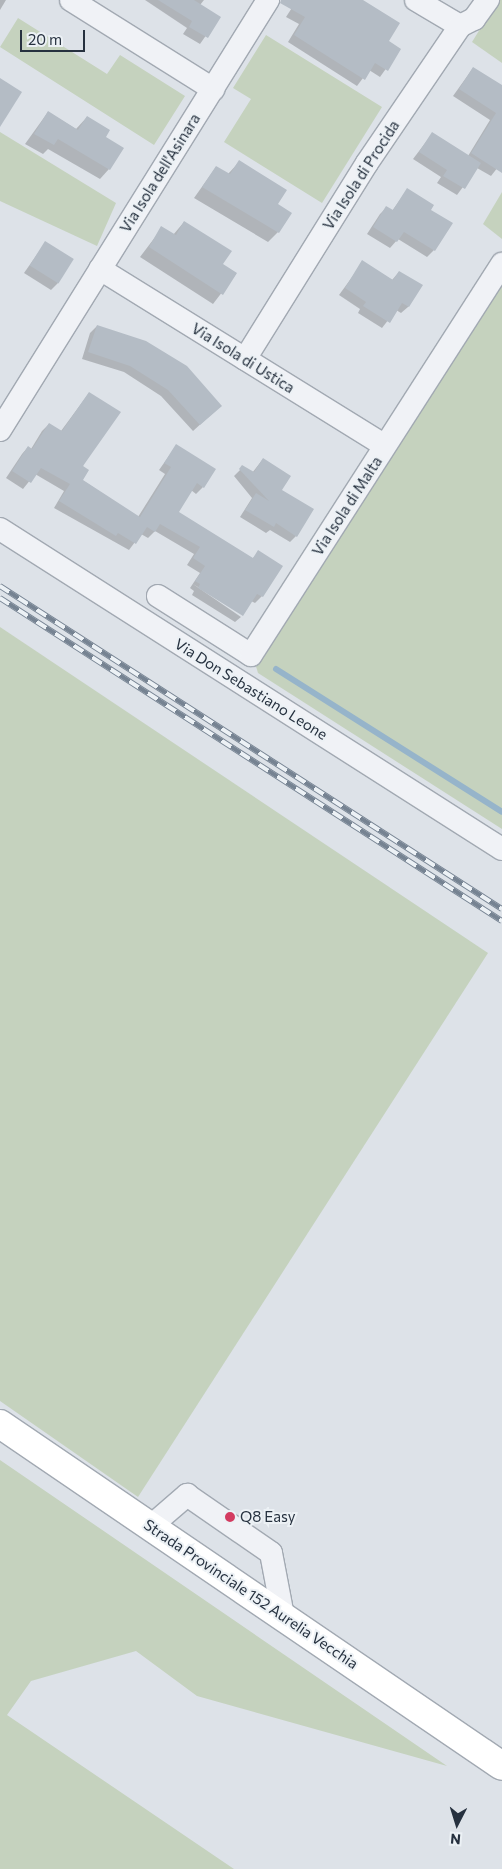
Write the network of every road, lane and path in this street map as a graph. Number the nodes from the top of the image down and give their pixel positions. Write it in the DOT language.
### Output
graph roads {
  1 [pos="71,0"];
  2 [pos="268,0"];
  3 [pos="416,0"];
  4 [pos="488,0"];
  5 [pos="460,26"];
  6 [pos="213,89"];
  7 [pos="502,264"];
  8 [pos="100,269"];
  9 [pos="244,359"];
  10 [pos="0,430"];
  11 [pos="385,446"];
  12 [pos="0,530"];
  13 [pos="158,596"];
  14 [pos="502,849"];
  15 [pos="0,1424"];
  16 [pos="151,1526"];
  17 [pos="283,1616"];
  18 [pos="502,1766"];
  1 -- 6 [label="street"];
  2 -- 6 [label="street, Via Isola dell'Asinara"];
  3 -- 5 [label="street"];
  4 -- 5 [label="street, Via Isola di Procida"];
  5 -- 9 [label="street, Via Isola di Procida"];
  6 -- 8 [label="street, Via Isola dell'Asinara"];
  7 -- 11 [label="street, Via Isola di Malta"];
  8 -- 9 [label="street, Via Isola di Ustica"];
  8 -- 10 [label="street, Via Isola dell'Asinara"];
  9 -- 11 [label="street, Via Isola di Ustica"];
  11 -- 13 [label="street, Via Isola di Malta"];
  12 -- 14 [label="street, Via Don Sebastiano Leone"];
  15 -- 16 [label="main road, Strada Provinciale 152 Aurelia Vecchia"];
  16 -- 17 [label="main road, Strada Provinciale 152 Aurelia Vecchia"];
  16 -- 17 [label="street"];
  17 -- 18 [label="main road, Strada Provinciale 152 Aurelia Vecchia"];
}
